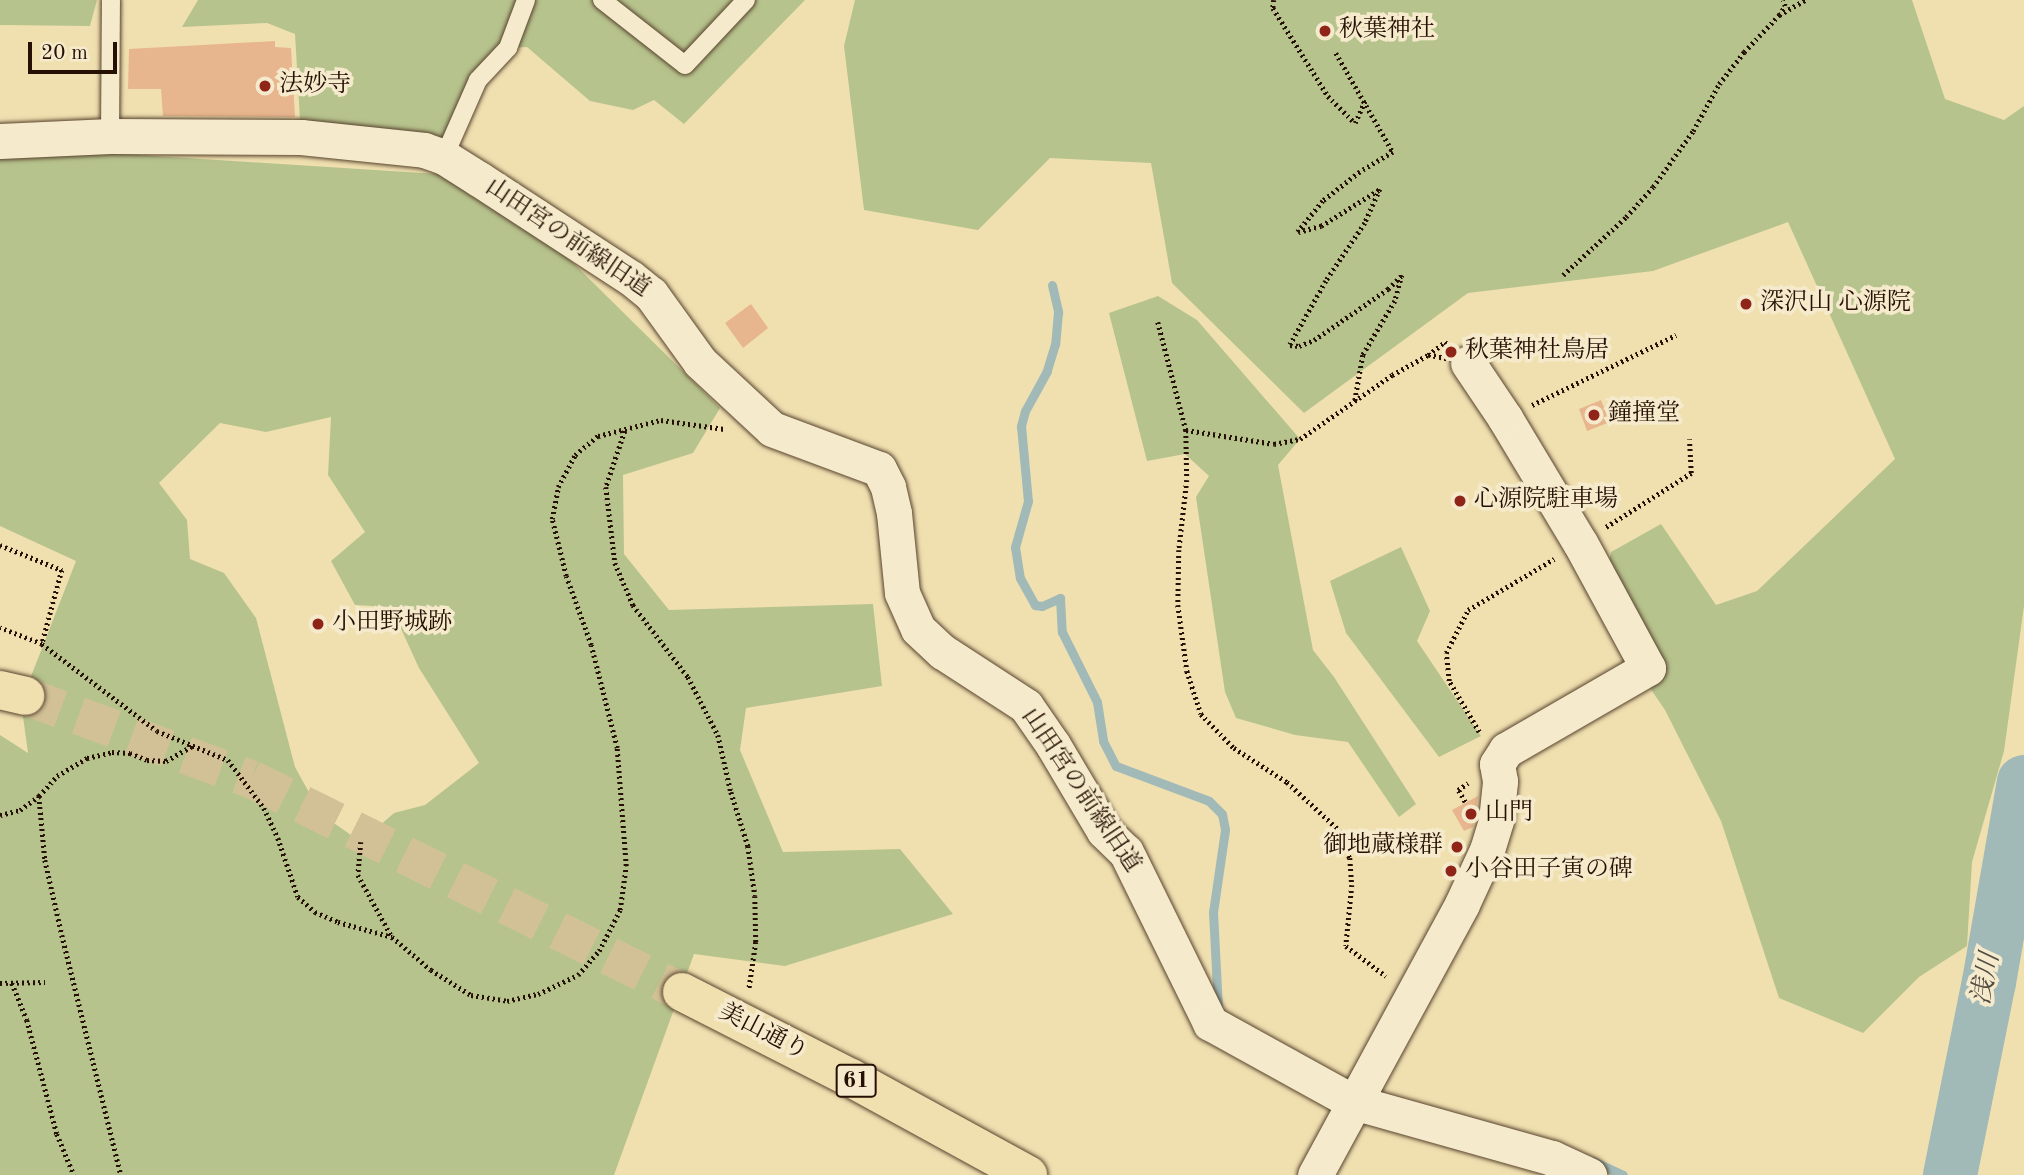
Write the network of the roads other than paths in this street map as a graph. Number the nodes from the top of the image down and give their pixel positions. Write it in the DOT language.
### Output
graph roads {
  1 [pos="111,0"];
  2 [pos="526,0"];
  3 [pos="602,0"];
  4 [pos="746,0"];
  5 [pos="110,136"];
  6 [pos="0,141"];
  7 [pos="444,158"];
  8 [pos="1468,363"];
  9 [pos="682,992"];
  10 [pos="1358,1094"];
  11 [pos="1028,1175"];
  12 [pos="1315,1175"];
  13 [pos="1589,1175"];
  1 -- 5 [label="lane"];
  2 -- 7 [label="lane"];
  3 -- 4 [label="lane"];
  5 -- 6 [label="street, 山田宮の前線旧道"];
  5 -- 7 [label="street, 山田宮の前線旧道"];
  7 -- 10 [label="street, 山田宮の前線旧道"];
  8 -- 10 [label="street"];
  9 -- 11 [label="main road, 美山通り / 61"];
  10 -- 12 [label="street"];
  10 -- 13 [label="street, 山田宮の前線旧道"];
}
